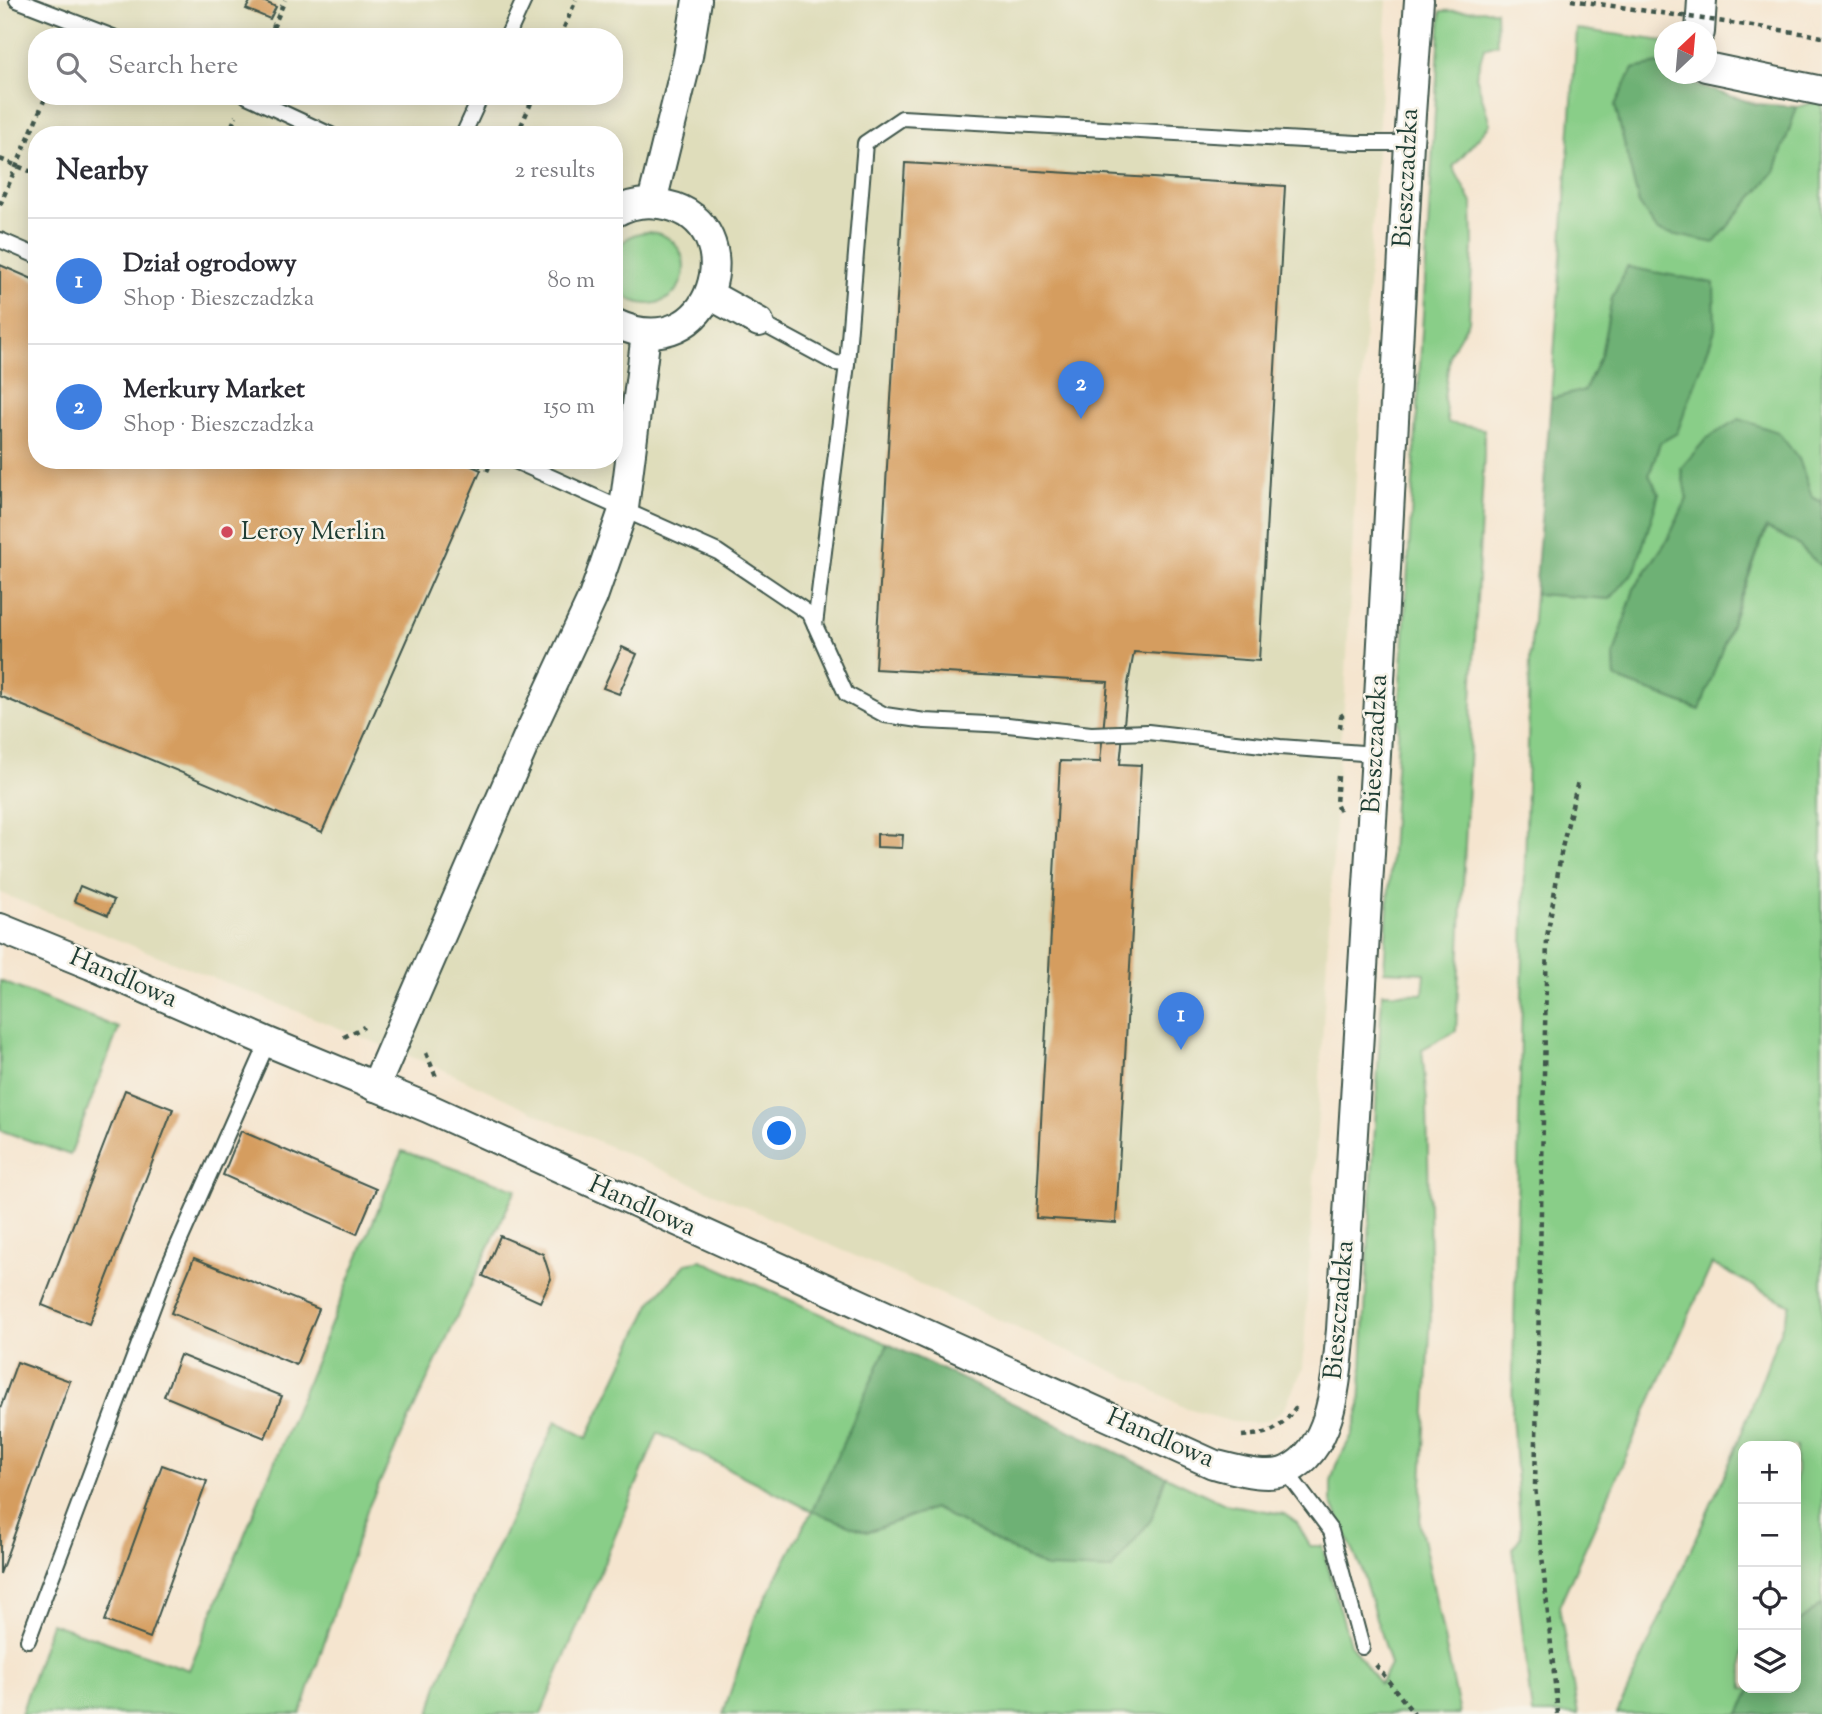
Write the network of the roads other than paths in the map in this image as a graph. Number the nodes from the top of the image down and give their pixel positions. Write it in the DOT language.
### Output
graph roads {
  1 [pos="17,0"];
  2 [pos="524,0"];
  3 [pos="697,0"];
  4 [pos="1419,0"];
  5 [pos="1702,0"];
  6 [pos="1701,21"];
  7 [pos="90,28"];
  8 [pos="511,28"];
  9 [pos="1717,69"];
  10 [pos="1822,91"];
  11 [pos="266,105"];
  12 [pos="477,105"];
  13 [pos="312,126"];
  14 [pos="467,126"];
  15 [pos="1409,143"];
  16 [pos="652,202"];
  17 [pos="623,208"];
  18 [pos="0,240"];
  19 [pos="28,252"];
  20 [pos="709,295"];
  21 [pos="759,322"];
  22 [pos="623,326"];
  23 [pos="646,334"];
  24 [pos="847,364"];
  25 [pos="534,469"];
  26 [pos="624,508"];
  27 [pos="815,626"];
  28 [pos="1376,754"];
  29 [pos="0,928"];
  30 [pos="268,1042"];
  31 [pos="375,1087"];
  32 [pos="1286,1472"];
  33 [pos="28,1640"];
  34 [pos="1362,1647"];
  1 -- 7 [label="lane"];
  2 -- 8 [label="lane"];
  3 -- 16 [label="street"];
  4 -- 15 [label="street, Bieszczadzka"];
  5 -- 6 [label="street"];
  9 -- 10 [label="street"];
  11 -- 13 [label="lane"];
  12 -- 14 [label="lane"];
  15 -- 24 [label="lane"];
  15 -- 28 [label="street, Bieszczadzka"];
  16 -- 17 [label="street"];
  16 -- 20 [label="street"];
  18 -- 19 [label="lane"];
  20 -- 21 [label="street"];
  20 -- 23 [label="street"];
  21 -- 24 [label="lane"];
  22 -- 23 [label="street"];
  23 -- 26 [label="street"];
  24 -- 27 [label="lane"];
  25 -- 26 [label="lane"];
  26 -- 27 [label="lane"];
  26 -- 31 [label="street"];
  27 -- 28 [label="lane"];
  28 -- 32 [label="street, Bieszczadzka"];
  29 -- 30 [label="street, Handlowa"];
  30 -- 31 [label="street, Handlowa"];
  30 -- 33 [label="lane"];
  31 -- 32 [label="street, Handlowa"];
  32 -- 34 [label="lane"];
}
